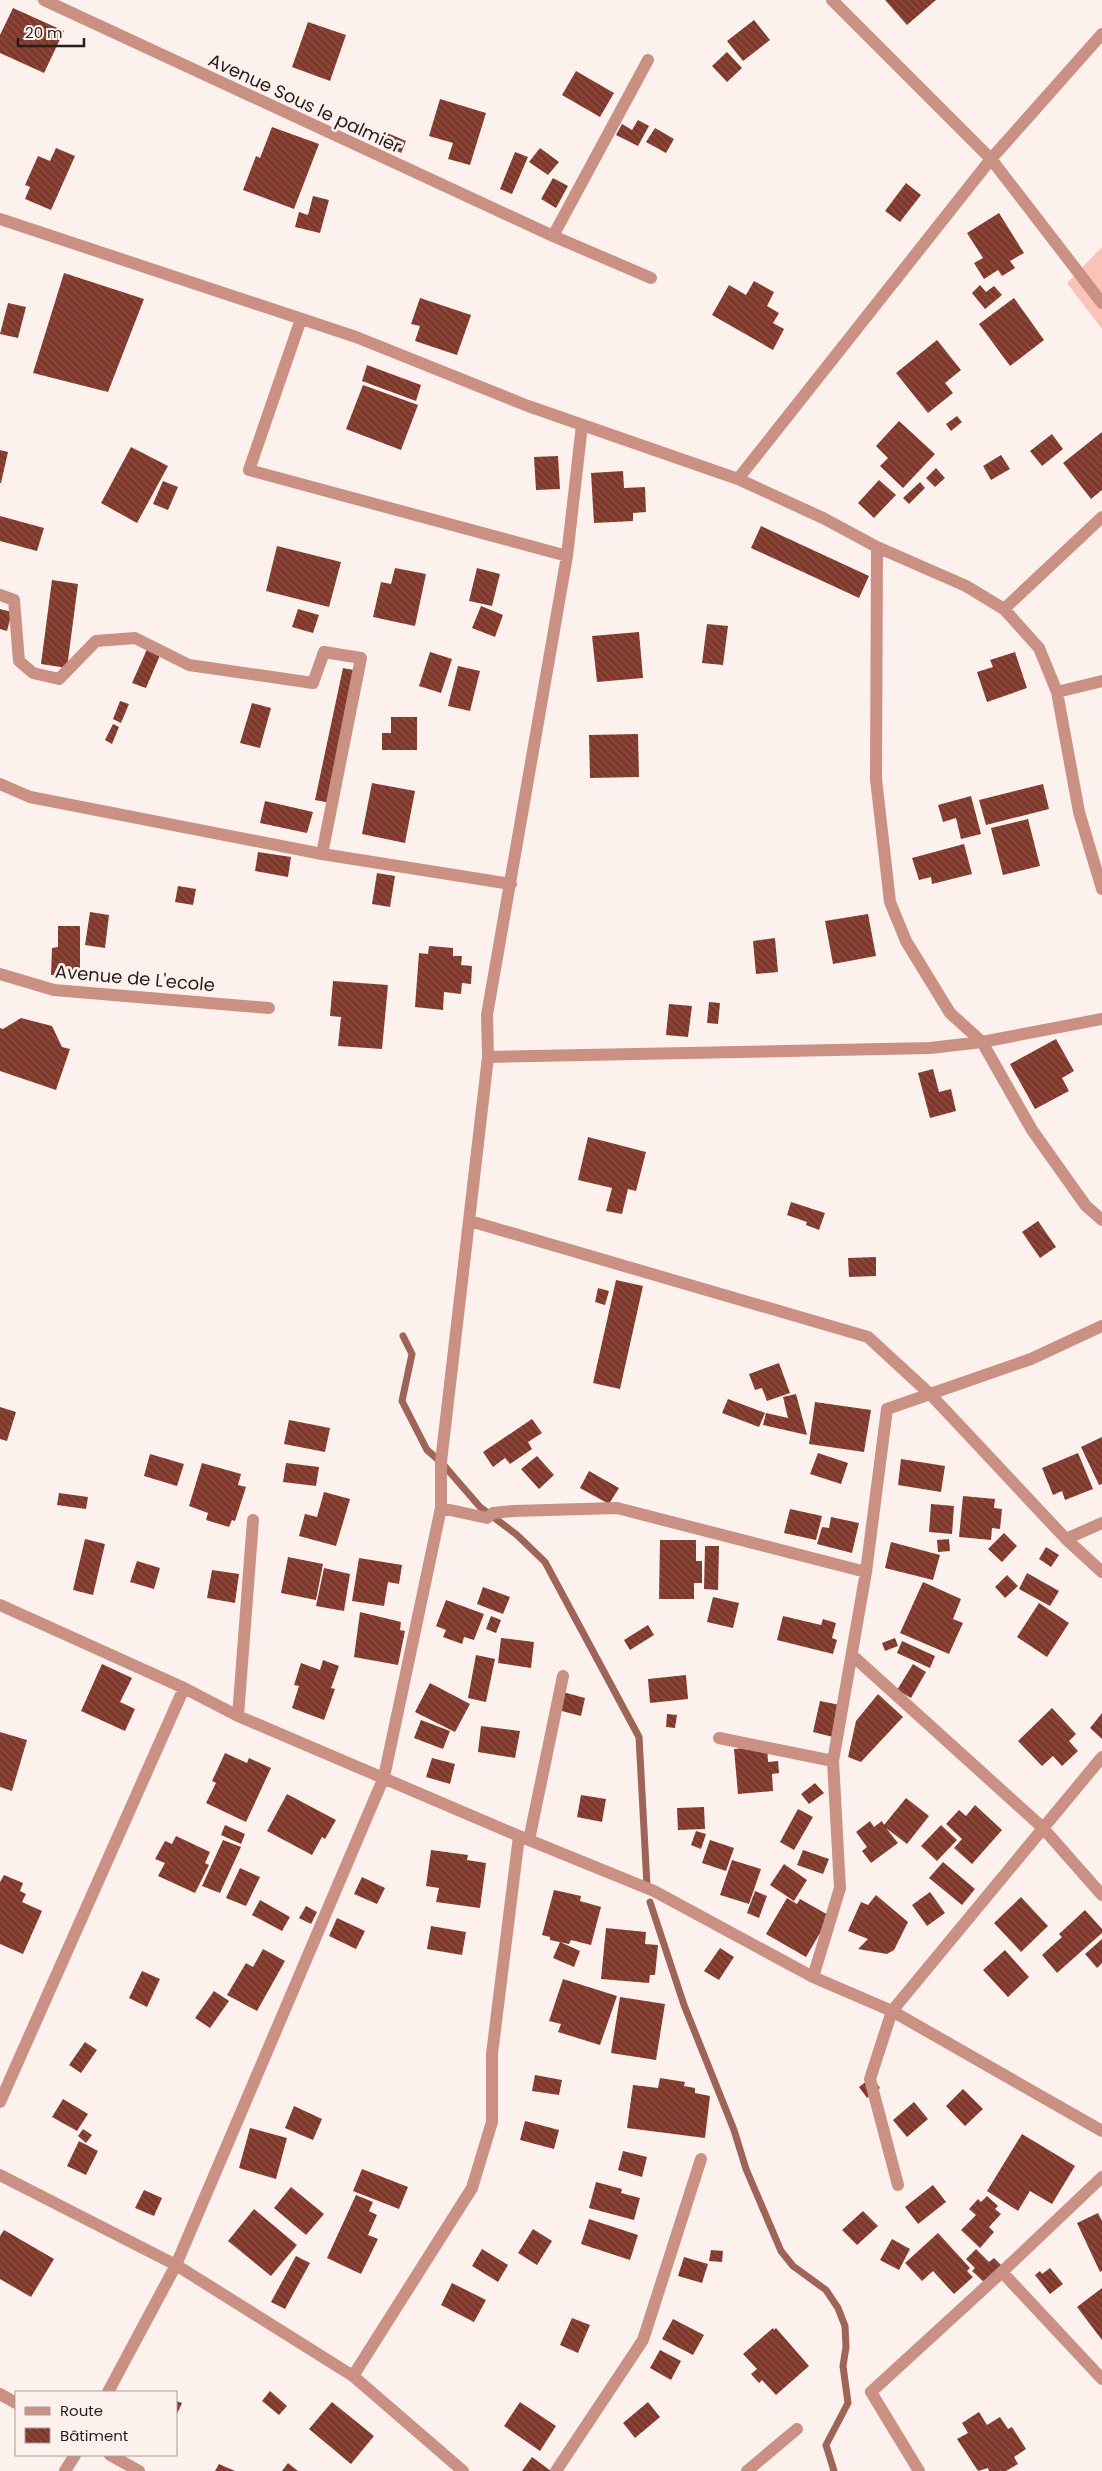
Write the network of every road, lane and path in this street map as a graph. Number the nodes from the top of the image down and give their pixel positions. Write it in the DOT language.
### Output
graph roads {
  1 [pos="44,0"];
  2 [pos="832,0"];
  3 [pos="1102,34"];
  4 [pos="648,60"];
  5 [pos="991,159"];
  6 [pos="0,219"];
  7 [pos="553,236"];
  8 [pos="651,278"];
  9 [pos="1102,303"];
  10 [pos="301,319"];
  11 [pos="582,425"];
  12 [pos="738,479"];
  13 [pos="1102,517"];
  14 [pos="877,547"];
  15 [pos="568,556"];
  16 [pos="0,595"];
  17 [pos="1004,609"];
  18 [pos="1102,681"];
  19 [pos="1057,692"];
  20 [pos="0,784"];
  21 [pos="322,854"];
  22 [pos="511,884"];
  23 [pos="1102,889"];
  24 [pos="0,974"];
  25 [pos="269,1008"];
  26 [pos="1102,1019"];
  27 [pos="982,1042"];
  28 [pos="488,1057"];
  29 [pos="1102,1220"];
  30 [pos="470,1221"];
  31 [pos="1102,1326"];
  32 [pos="930,1395"];
  33 [pos="441,1508"];
  34 [pos="253,1520"];
  35 [pos="1102,1523"];
  36 [pos="1066,1539"];
  37 [pos="866,1572"];
  38 [pos="1102,1572"];
  39 [pos="0,1605"];
  40 [pos="852,1656"];
  41 [pos="563,1676"];
  42 [pos="184,1688"];
  43 [pos="238,1716"];
  44 [pos="718,1738"];
  45 [pos="1102,1757"];
  46 [pos="833,1761"];
  47 [pos="384,1777"];
  48 [pos="1042,1828"];
  49 [pos="524,1838"];
  50 [pos="1102,1895"];
  51 [pos="813,1976"];
  52 [pos="892,2011"];
  53 [pos="0,2102"];
  54 [pos="1102,2131"];
  55 [pos="701,2159"];
  56 [pos="0,2175"];
  57 [pos="1102,2177"];
  58 [pos="898,2185"];
  59 [pos="176,2266"];
  60 [pos="1002,2272"];
  61 [pos="353,2376"];
  62 [pos="1102,2379"];
  63 [pos="109,2391"];
  64 [pos="0,2394"];
  65 [pos="15,2402"];
  66 [pos="797,2429"];
  67 [pos="74,2456"];
  68 [pos="112,2456"];
  69 [pos="66,2471"];
  70 [pos="139,2471"];
  71 [pos="463,2471"];
  72 [pos="556,2471"];
  73 [pos="748,2471"];
  74 [pos="919,2471"];
  1 -- 7 [label="street, Avenue Sous le palmier"];
  2 -- 5 [label="street"];
  3 -- 5 [label="street"];
  4 -- 7 [label="street"];
  5 -- 9 [label="street"];
  5 -- 12 [label="street"];
  6 -- 10 [label="street"];
  7 -- 8 [label="street, Avenue Sous le palmier"];
  10 -- 11 [label="street"];
  10 -- 15 [label="street"];
  11 -- 12 [label="street"];
  11 -- 15 [label="street"];
  12 -- 14 [label="street"];
  13 -- 17 [label="street"];
  14 -- 17 [label="street"];
  14 -- 27 [label="street"];
  15 -- 22 [label="street"];
  16 -- 21 [label="street"];
  17 -- 19 [label="street"];
  18 -- 19 [label="street"];
  19 -- 23 [label="street"];
  20 -- 21 [label="street"];
  21 -- 22 [label="street"];
  22 -- 28 [label="street"];
  24 -- 25 [label="street, Avenue de L'ecole"];
  26 -- 27 [label="street"];
  27 -- 28 [label="street"];
  27 -- 29 [label="street"];
  28 -- 30 [label="street"];
  30 -- 32 [label="street"];
  30 -- 33 [label="street"];
  31 -- 32 [label="street"];
  32 -- 36 [label="street"];
  32 -- 37 [label="street"];
  33 -- 37 [label="street"];
  33 -- 47 [label="street"];
  34 -- 43 [label="street"];
  35 -- 36 [label="street"];
  36 -- 38 [label="street"];
  37 -- 40 [label="street"];
  39 -- 42 [label="street"];
  40 -- 46 [label="street"];
  40 -- 48 [label="street"];
  41 -- 49 [label="street"];
  42 -- 43 [label="street"];
  42 -- 53 [label="street"];
  43 -- 47 [label="street"];
  44 -- 46 [label="street"];
  45 -- 48 [label="street"];
  46 -- 51 [label="street"];
  47 -- 49 [label="street"];
  47 -- 59 [label="street"];
  48 -- 50 [label="street"];
  48 -- 52 [label="street"];
  49 -- 51 [label="street"];
  49 -- 61 [label="street"];
  51 -- 52 [label="street"];
  52 -- 54 [label="street"];
  52 -- 58 [label="street"];
  55 -- 72 [label="street"];
  56 -- 59 [label="street"];
  57 -- 60 [label="street"];
  59 -- 61 [label="street"];
  59 -- 63 [label="street"];
  60 -- 62 [label="street"];
  60 -- 74 [label="street"];
  61 -- 71 [label="street"];
  64 -- 65 [label="street"];
  66 -- 73 [label="street"];
  67 -- 69 [label="street"];
  68 -- 70 [label="street"];
}
